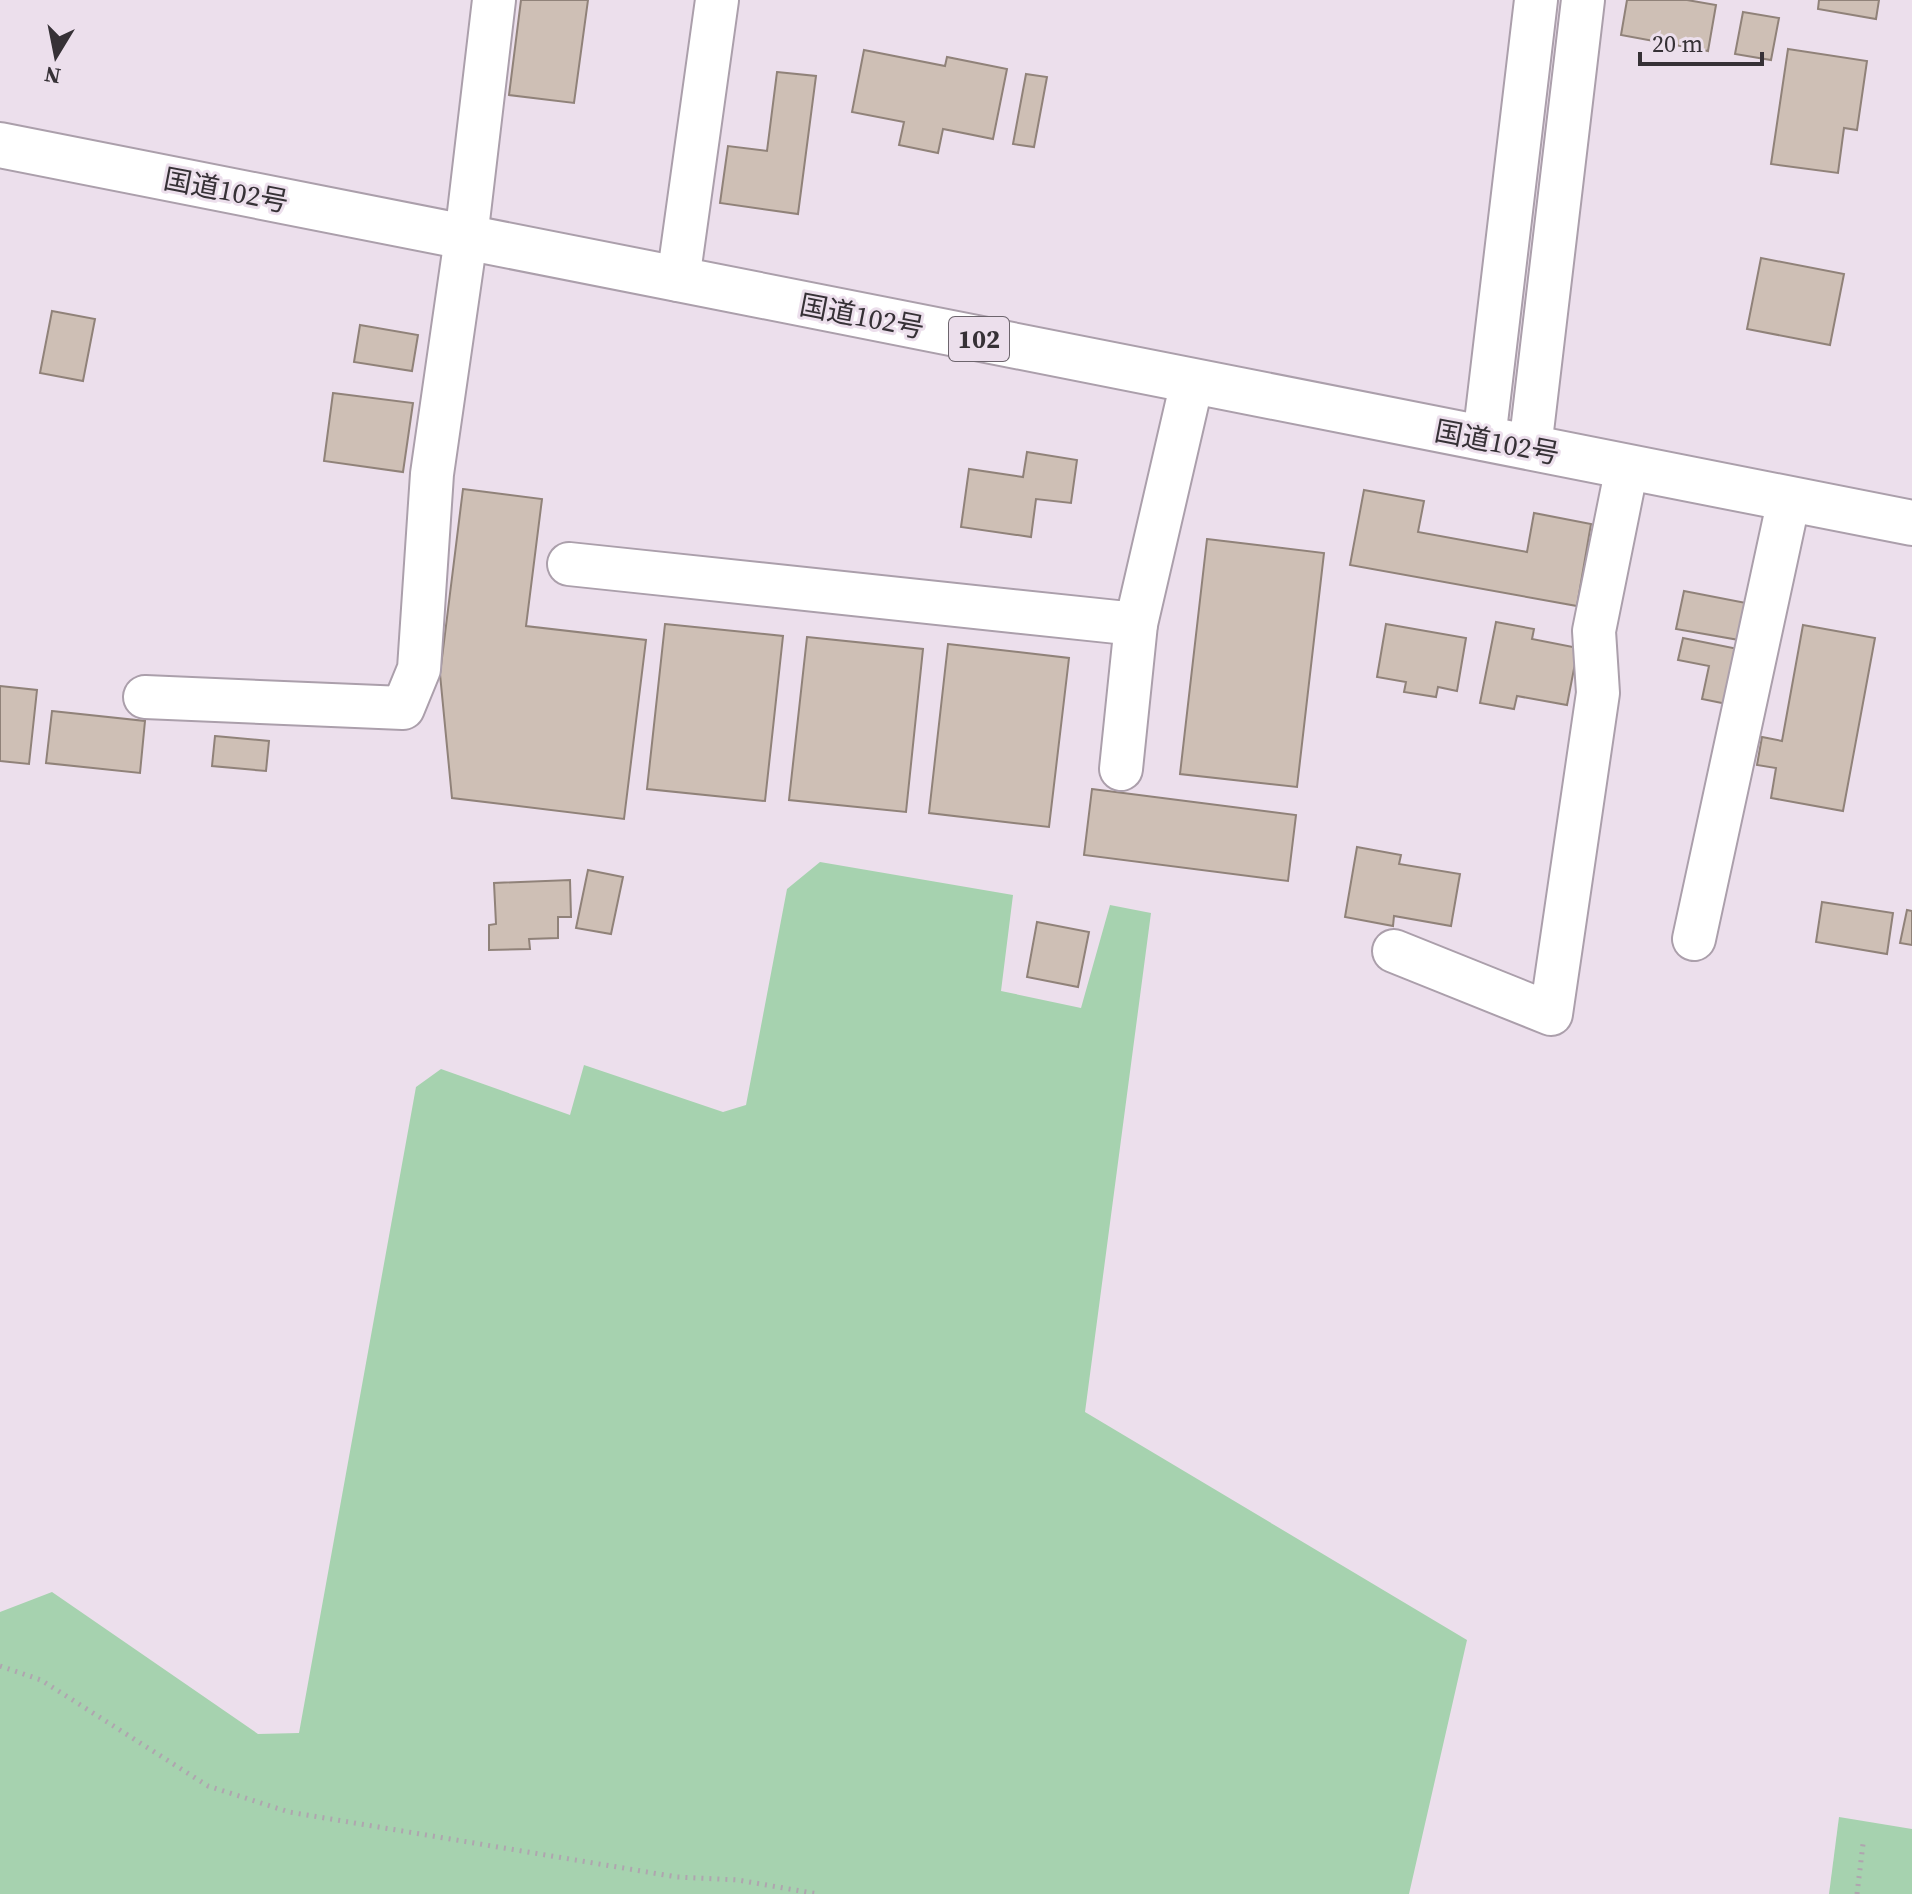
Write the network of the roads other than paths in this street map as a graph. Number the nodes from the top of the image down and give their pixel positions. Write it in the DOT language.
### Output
graph roads {
  1 [pos="494,0"];
  2 [pos="717,0"];
  3 [pos="1536,0"];
  4 [pos="1583,0"];
  5 [pos="0,146"];
  6 [pos="466,238"];
  7 [pos="678,280"];
  8 [pos="1192,382"];
  9 [pos="1484,439"];
  10 [pos="1530,448"];
  11 [pos="1627,467"];
  12 [pos="1789,499"];
  13 [pos="1912,523"];
  14 [pos="569,564"];
  15 [pos="1136,624"];
  16 [pos="145,697"];
  17 [pos="1121,769"];
  18 [pos="1694,939"];
  19 [pos="1394,951"];
  1 -- 6 [label="lane"];
  2 -- 7 [label="lane"];
  3 -- 9 [label="lane"];
  4 -- 10 [label="lane"];
  5 -- 6 [label="highway, 国道102号 / 102"];
  6 -- 7 [label="highway, 国道102号 / 102"];
  6 -- 16 [label="lane"];
  7 -- 8 [label="highway, 国道102号 / 102"];
  8 -- 9 [label="highway, 国道102号 / 102"];
  8 -- 15 [label="lane"];
  9 -- 10 [label="highway, 国道102号 / 102"];
  10 -- 11 [label="highway, 国道102号 / 102"];
  11 -- 12 [label="highway, 国道102号 / 102"];
  11 -- 19 [label="lane"];
  12 -- 13 [label="highway, 国道102号 / 102"];
  12 -- 18 [label="lane"];
  14 -- 15 [label="lane"];
  15 -- 17 [label="lane"];
}
